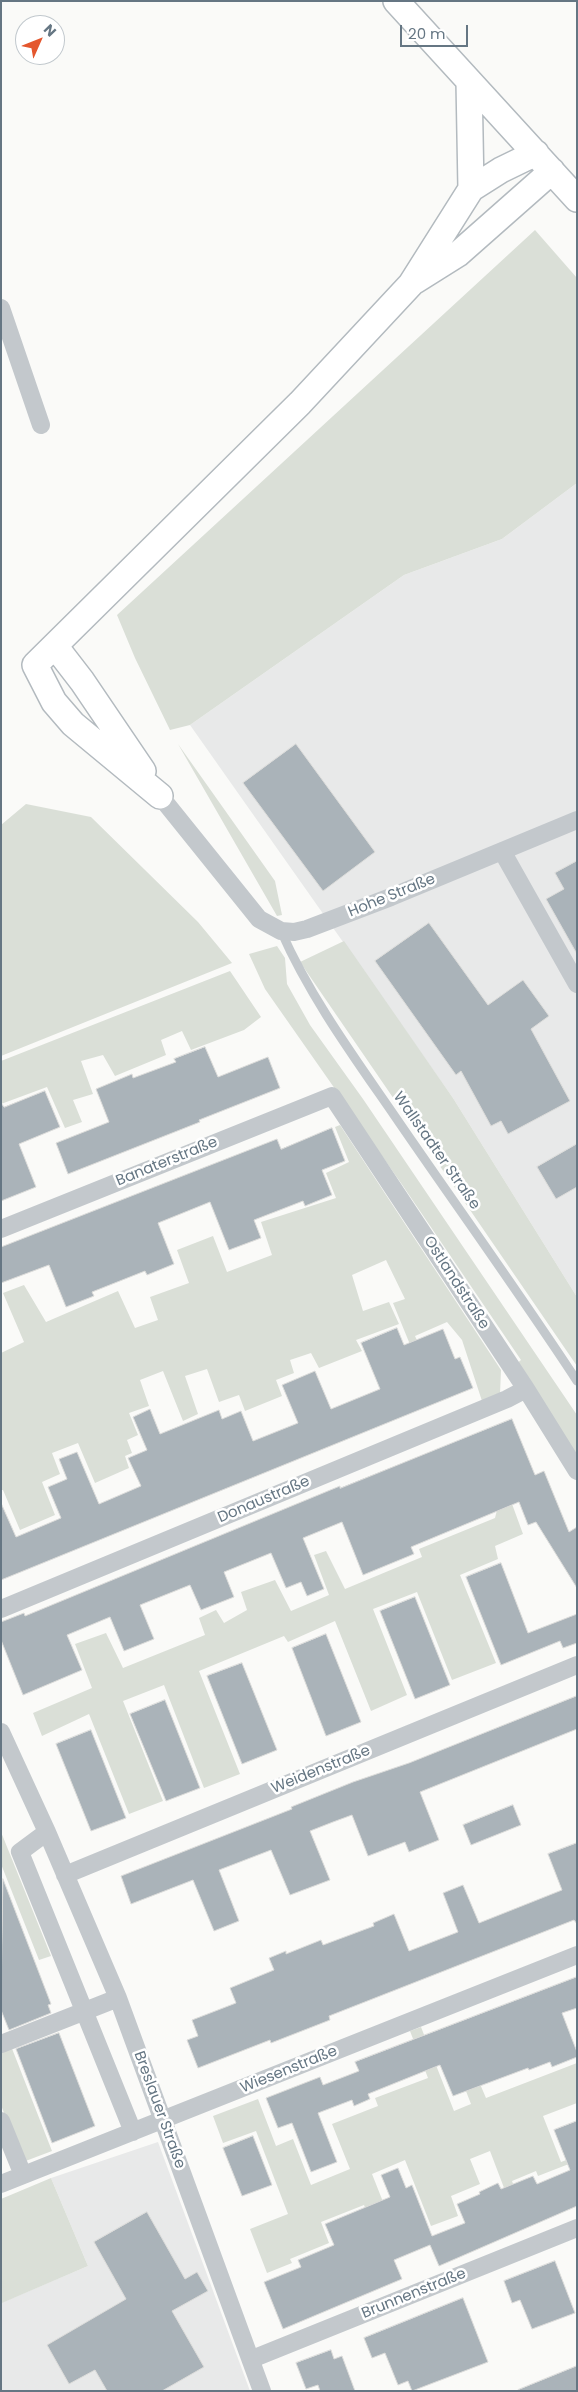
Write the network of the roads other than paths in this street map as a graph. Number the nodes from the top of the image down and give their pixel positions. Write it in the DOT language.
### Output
graph roads {
  1 [pos="396,1"];
  2 [pos="469,81"];
  3 [pos="544,162"];
  4 [pos="471,189"];
  5 [pos="577,199"];
  6 [pos="411,284"];
  7 [pos="1,308"];
  8 [pos="41,425"];
  9 [pos="54,646"];
  10 [pos="160,796"];
  11 [pos="577,820"];
  12 [pos="502,851"];
  13 [pos="281,931"];
  14 [pos="577,984"];
  15 [pos="332,1096"];
  16 [pos="1,1229"];
  17 [pos="577,1381"];
  18 [pos="526,1389"];
  19 [pos="577,1471"];
  20 [pos="1,1608"];
  21 [pos="577,1665"];
  22 [pos="1,1732"];
  23 [pos="48,1832"];
  24 [pos="66,1875"];
  25 [pos="577,1954"];
  26 [pos="118,1998"];
  27 [pos="86,2011"];
  28 [pos="1,2044"];
  29 [pos="164,2120"];
  30 [pos="1,2121"];
  31 [pos="133,2132"];
  32 [pos="23,2175"];
  33 [pos="1,2184"];
  34 [pos="577,2228"];
  35 [pos="252,2359"];
  36 [pos="262,2391"];
  1 -- 2 [label="main road"];
  2 -- 3 [label="main road"];
  2 -- 4 [label="main road"];
  3 -- 4 [label="main road"];
  3 -- 5 [label="main road"];
  3 -- 6 [label="main road"];
  4 -- 6 [label="main road"];
  6 -- 9 [label="main road"];
  7 -- 8 [label="street"];
  9 -- 10 [label="main road"];
  9 -- 10 [label="main road"];
  10 -- 13 [label="street"];
  11 -- 12 [label="street, Hohe Straße"];
  12 -- 13 [label="street, Hohe Straße"];
  12 -- 14 [label="street"];
  13 -- 17 [label="lane, Wallstadter Straße"];
  15 -- 16 [label="street, Banaterstraße"];
  15 -- 18 [label="street, Ostlandstraße"];
  18 -- 19 [label="street, Ostlandstraße"];
  18 -- 20 [label="street, Donaustraße"];
  21 -- 24 [label="street, Weidenstraße"];
  22 -- 23 [label="street, Breslauer Straße"];
  23 -- 24 [label="street, Breslauer Straße"];
  23 -- 27 [label="street"];
  24 -- 26 [label="street, Breslauer Straße"];
  25 -- 29 [label="street, Wiesenstraße"];
  26 -- 27 [label="street"];
  26 -- 29 [label="street, Breslauer Straße"];
  27 -- 28 [label="street"];
  27 -- 31 [label="street"];
  29 -- 31 [label="street, Wiesenstraße"];
  29 -- 35 [label="street, Breslauer Straße"];
  30 -- 32 [label="street"];
  31 -- 32 [label="street, Wiesenstraße"];
  32 -- 33 [label="street, Wiesenstraße"];
  34 -- 35 [label="street, Brunnenstraße"];
  35 -- 36 [label="street, Breslauer Straße"];
}
